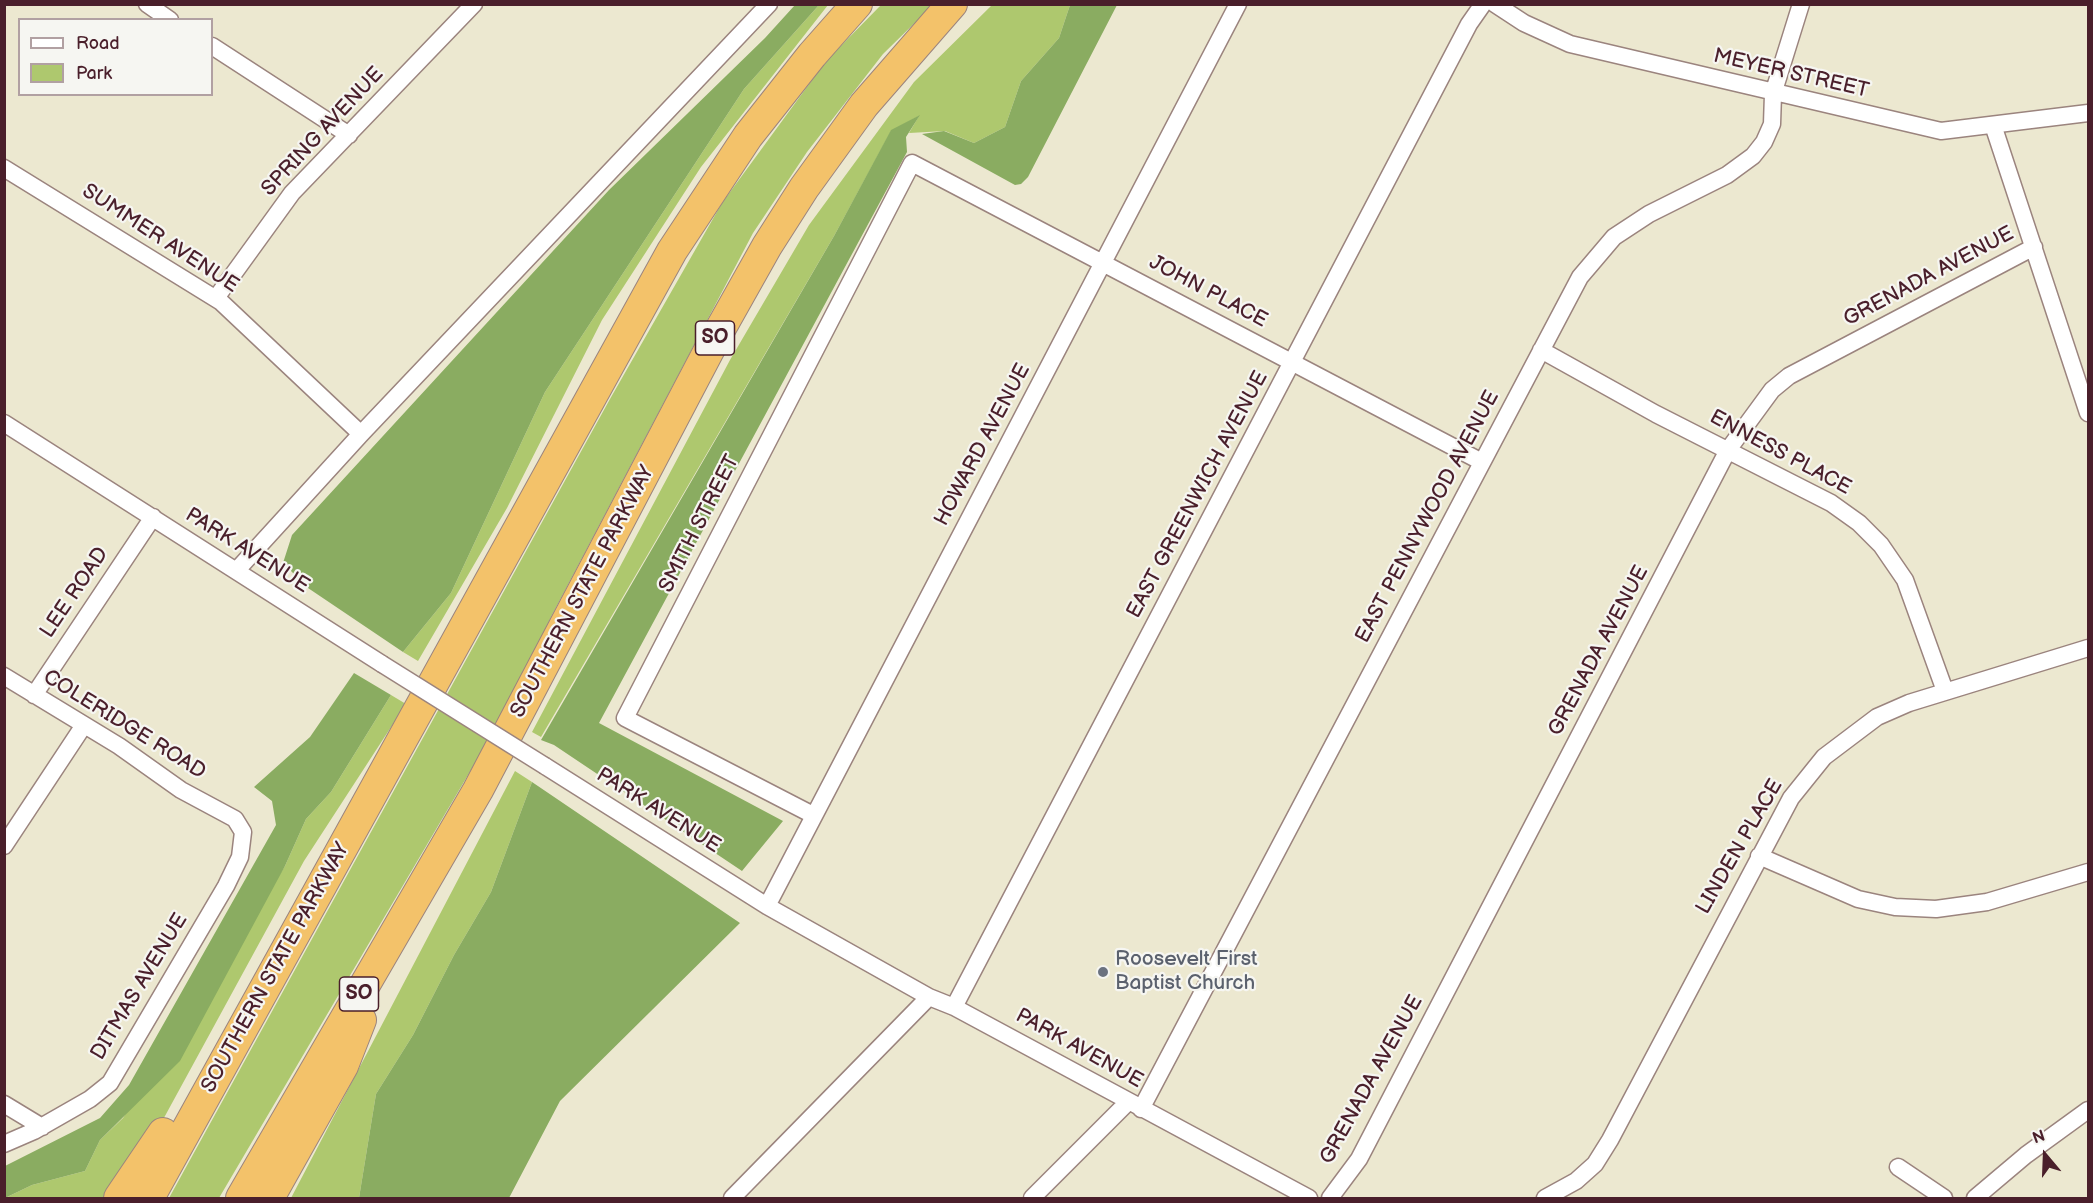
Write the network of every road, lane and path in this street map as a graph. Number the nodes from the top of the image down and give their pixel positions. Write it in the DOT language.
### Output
graph roads {
  1 [pos="147,4"];
  2 [pos="474,4"];
  3 [pos="769,4"];
  4 [pos="857,4"];
  5 [pos="952,4"];
  6 [pos="1238,4"];
  7 [pos="1483,4"];
  8 [pos="1495,4"];
  9 [pos="1801,4"];
  10 [pos="167,18"];
  11 [pos="213,47"];
  12 [pos="1773,94"];
  13 [pos="2088,113"];
  14 [pos="1993,125"];
  15 [pos="349,135"];
  16 [pos="912,163"];
  17 [pos="4,168"];
  18 [pos="2034,247"];
  19 [pos="1103,262"];
  20 [pos="216,298"];
  21 [pos="1541,350"];
  22 [pos="1293,363"];
  23 [pos="2088,413"];
  24 [pos="4,423"];
  25 [pos="361,434"];
  26 [pos="1728,450"];
  27 [pos="1482,462"];
  28 [pos="153,517"];
  29 [pos="237,570"];
  30 [pos="2088,648"];
  31 [pos="4,676"];
  32 [pos="1945,691"];
  33 [pos="34,695"];
  34 [pos="84,725"];
  35 [pos="221,811"];
  36 [pos="813,815"];
  37 [pos="4,846"];
  38 [pos="1760,856"];
  39 [pos="2088,872"];
  40 [pos="766,906"];
  41 [pos="391,940"];
  42 [pos="283,955"];
  43 [pos="929,997"];
  44 [pos="954,1007"];
  45 [pos="4,1104"];
  46 [pos="1134,1105"];
  47 [pos="2088,1110"];
  48 [pos="42,1127"];
  49 [pos="4,1144"];
  50 [pos="1898,1167"];
  51 [pos="119,1198"];
  52 [pos="148,1198"];
  53 [pos="241,1198"];
  54 [pos="269,1198"];
  55 [pos="732,1198"];
  56 [pos="1032,1198"];
  57 [pos="1310,1198"];
  58 [pos="1329,1198"];
  59 [pos="1545,1198"];
  60 [pos="1944,1198"];
  61 [pos="1975,1198"];
  1 -- 10 [label="street"];
  2 -- 15 [label="street, SPRING AVENUE"];
  3 -- 25 [label="street"];
  4 -- 42 [label="highway, SOUTHERN STATE PARKWAY"];
  5 -- 41 [label="highway, SOUTHERN STATE PARKWAY / SO"];
  6 -- 19 [label="street, HOWARD AVENUE"];
  7 -- 22 [label="street, EAST GREENWICH AVENUE"];
  8 -- 12 [label="street, MEYER STREET"];
  9 -- 12 [label="street, EAST PENNYWOOD AVENUE"];
  11 -- 15 [label="street"];
  12 -- 14 [label="street, MEYER STREET"];
  12 -- 21 [label="street, EAST PENNYWOOD AVENUE"];
  13 -- 14 [label="street, MEYER STREET"];
  14 -- 18 [label="street"];
  15 -- 20 [label="street, SPRING AVENUE"];
  16 -- 19 [label="street, JOHN PLACE"];
  16 -- 36 [label="street, SMITH STREET"];
  17 -- 20 [label="street, SUMMER AVENUE"];
  18 -- 23 [label="street"];
  18 -- 26 [label="street, GRENADA AVENUE"];
  19 -- 22 [label="street, JOHN PLACE"];
  19 -- 36 [label="street, HOWARD AVENUE"];
  20 -- 25 [label="street, SUMMER AVENUE"];
  21 -- 26 [label="street, ENNESS PLACE"];
  21 -- 27 [label="street, EAST PENNYWOOD AVENUE"];
  22 -- 27 [label="street, JOHN PLACE"];
  22 -- 44 [label="street, EAST GREENWICH AVENUE"];
  24 -- 28 [label="street, PARK AVENUE"];
  25 -- 29 [label="street"];
  26 -- 32 [label="street, ENNESS PLACE"];
  26 -- 58 [label="street, GRENADA AVENUE"];
  27 -- 46 [label="street, EAST PENNYWOOD AVENUE"];
  28 -- 29 [label="street, PARK AVENUE"];
  28 -- 33 [label="street, LEE ROAD"];
  29 -- 40 [label="street, PARK AVENUE, bridge"];
  30 -- 32 [label="street, LINDEN PLACE"];
  31 -- 33 [label="street, COLERIDGE ROAD"];
  32 -- 38 [label="street, LINDEN PLACE"];
  33 -- 34 [label="street, COLERIDGE ROAD"];
  34 -- 35 [label="street, COLERIDGE ROAD"];
  34 -- 37 [label="street"];
  35 -- 48 [label="street, DITMAS AVENUE"];
  36 -- 40 [label="street, HOWARD AVENUE"];
  38 -- 39 [label="street"];
  38 -- 59 [label="street, LINDEN PLACE"];
  40 -- 43 [label="street, PARK AVENUE"];
  41 -- 53 [label="highway, SOUTHERN STATE PARKWAY / SO"];
  41 -- 54 [label="highway"];
  42 -- 51 [label="highway"];
  42 -- 52 [label="highway, SOUTHERN STATE PARKWAY"];
  43 -- 44 [label="street, PARK AVENUE"];
  43 -- 55 [label="street"];
  44 -- 46 [label="street, PARK AVENUE"];
  45 -- 48 [label="street"];
  46 -- 56 [label="street, EAST PENNYWOOD AVENUE"];
  46 -- 57 [label="street, PARK AVENUE"];
  47 -- 61 [label="street"];
  48 -- 49 [label="street, DITMAS AVENUE"];
  50 -- 60 [label="street"];
}
